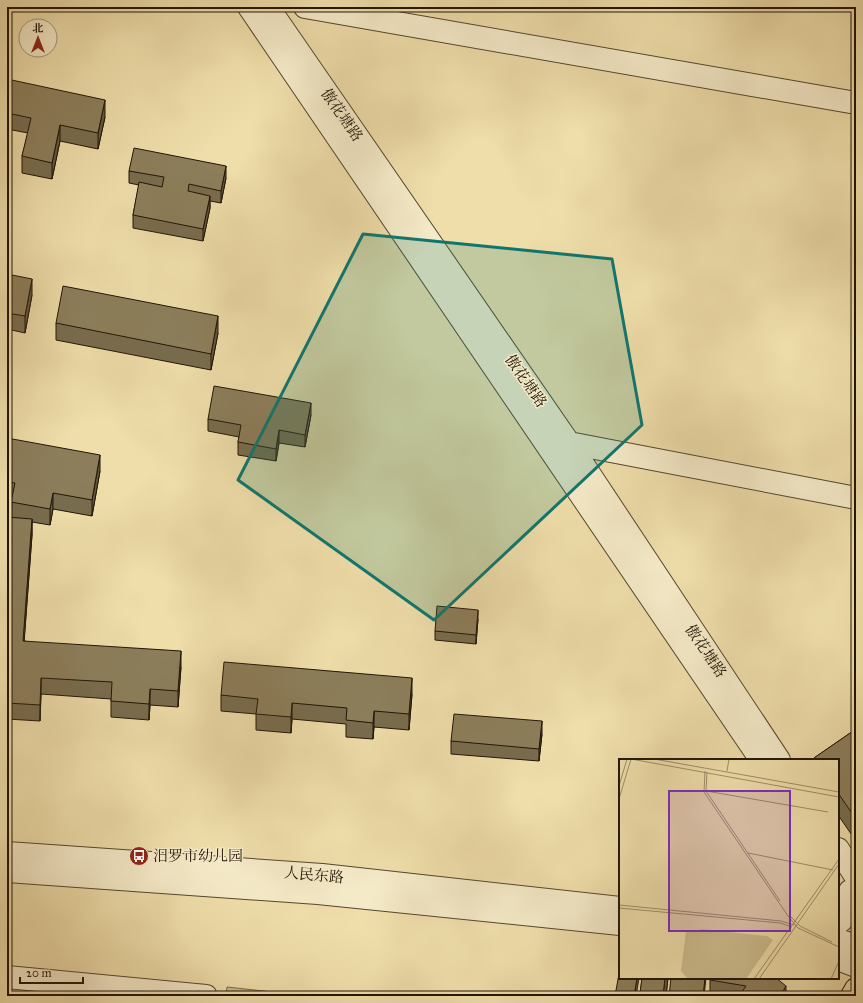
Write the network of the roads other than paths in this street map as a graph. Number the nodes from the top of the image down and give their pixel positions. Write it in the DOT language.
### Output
graph roads {
  1 [pos="249,7"];
  2 [pos="268,7"];
  3 [pos="305,7"];
  4 [pos="856,103"];
  5 [pos="569,443"];
  6 [pos="856,498"];
  7 [pos="760,759"];
  8 [pos="778,759"];
  9 [pos="7,853"];
  10 [pos="839,853"];
  11 [pos="7,871"];
  12 [pos="850,885"];
  13 [pos="619,908"];
  14 [pos="839,922"];
  15 [pos="619,924"];
  16 [pos="839,940"];
  17 [pos="856,946"];
  18 [pos="839,959"];
  19 [pos="856,966"];
  20 [pos="7,977"];
  21 [pos="856,989"];
  22 [pos="106,991"];
  23 [pos="206,996"];
  24 [pos="852,996"];
  1 -- 7 [label="street"];
  2 -- 5 [label="street, 傲花塘路"];
  3 -- 4 [label="street"];
  5 -- 6 [label="street"];
  5 -- 8 [label="street, 傲花塘路"];
  9 -- 13 [label="street, 人民东路"];
  10 -- 12 [label="street"];
  11 -- 15 [label="street, 人民东路"];
  12 -- 14 [label="street"];
  16 -- 17 [label="street"];
  18 -- 19 [label="street"];
  20 -- 22 [label="street"];
  21 -- 24 [label="main road"];
  22 -- 23 [label="street"];
}
